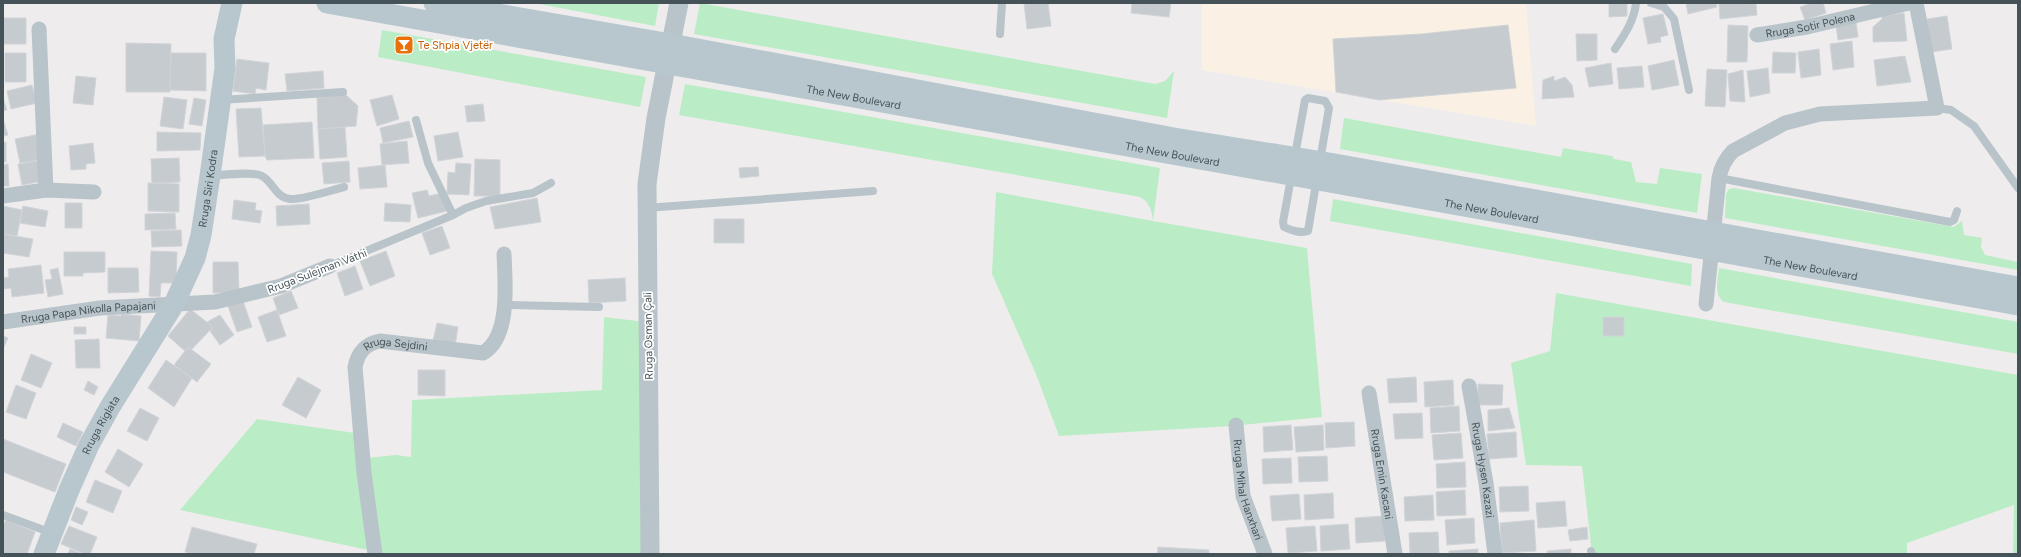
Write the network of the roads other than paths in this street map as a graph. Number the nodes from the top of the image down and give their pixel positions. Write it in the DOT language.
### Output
graph roads {
  1 [pos="232,3"];
  2 [pos="247,3"];
  3 [pos="327,3"];
  4 [pos="434,3"];
  5 [pos="679,3"];
  6 [pos="1002,3"];
  7 [pos="1636,3"];
  8 [pos="1651,3"];
  9 [pos="1909,3"];
  10 [pos="1916,3"];
  11 [pos="39,29"];
  12 [pos="1000,34"];
  13 [pos="1757,35"];
  14 [pos="1615,49"];
  15 [pos="669,54"];
  16 [pos="225,68"];
  17 [pos="1689,90"];
  18 [pos="343,92"];
  19 [pos="220,100"];
  20 [pos="1937,108"];
  21 [pos="416,120"];
  22 [pos="1293,166"];
  23 [pos="1318,171"];
  24 [pos="210,176"];
  25 [pos="1719,178"];
  26 [pos="550,184"];
  27 [pos="344,187"];
  28 [pos="2018,188"];
  29 [pos="46,190"];
  30 [pos="873,191"];
  31 [pos="94,192"];
  32 [pos="3,196"];
  33 [pos="646,208"];
  34 [pos="1957,211"];
  35 [pos="453,215"];
  36 [pos="1712,241"];
  37 [pos="504,254"];
  38 [pos="330,266"];
  39 [pos="2018,287"];
  40 [pos="174,304"];
  41 [pos="1706,304"];
  42 [pos="506,305"];
  43 [pos="2018,305"];
  44 [pos="599,307"];
  45 [pos="3,322"];
  46 [pos="1469,386"];
  47 [pos="1369,393"];
  48 [pos="1236,424"];
  49 [pos="3,516"];
  50 [pos="52,533"];
  51 [pos="44,554"];
  52 [pos="375,554"];
  53 [pos="650,554"];
  54 [pos="1265,554"];
  55 [pos="1396,554"];
  56 [pos="1495,554"];
  1 -- 16 [label="main road, Rruga Siri Kodra"];
  2 -- 16 [label="main road, Rruga Siri Kodra"];
  3 -- 15 [label="main road, The New Boulevard"];
  4 -- 15 [label="main road, The New Boulevard"];
  5 -- 15 [label="street, Rruga Osman Çali"];
  6 -- 12 [label="lane"];
  7 -- 14 [label="lane"];
  8 -- 17 [label="lane"];
  9 -- 13 [label="street, Rruga Sotir Polena"];
  10 -- 20 [label="street"];
  11 -- 29 [label="street"];
  15 -- 22 [label="main road, The New Boulevard"];
  15 -- 33 [label="street, Rruga Osman Çali"];
  16 -- 19 [label="main road, Rruga Siri Kodra"];
  18 -- 19 [label="lane"];
  19 -- 24 [label="main road, Rruga Siri Kodra"];
  20 -- 25 [label="street"];
  20 -- 28 [label="lane"];
  21 -- 35 [label="lane"];
  22 -- 23 [label="main road, The New Boulevard"];
  22 -- 23 [label="lane"];
  22 -- 23 [label="lane"];
  23 -- 36 [label="main road, The New Boulevard"];
  24 -- 27 [label="lane"];
  24 -- 40 [label="main road, Rruga Siri Kodra"];
  25 -- 34 [label="lane"];
  25 -- 36 [label="street"];
  26 -- 35 [label="lane, Rruga Sulejman Vathi"];
  29 -- 31 [label="street"];
  29 -- 32 [label="street"];
  30 -- 33 [label="lane"];
  33 -- 53 [label="street, Rruga Osman Çali"];
  35 -- 38 [label="lane, Rruga Sulejman Vathi"];
  36 -- 39 [label="main road, The New Boulevard"];
  36 -- 41 [label="street"];
  36 -- 43 [label="main road, The New Boulevard"];
  37 -- 42 [label="street, Rruga Sejdini"];
  38 -- 40 [label="street, Rruga Sulejman Vathi"];
  40 -- 45 [label="street, Rruga Papa Nikolla Papajani"];
  40 -- 50 [label="main road, Rruga Riglata"];
  42 -- 44 [label="lane"];
  42 -- 52 [label="street, Rruga Sejdini"];
  46 -- 56 [label="street, Rruga Hysen Kazazi"];
  47 -- 55 [label="street, Rruga Emin Kacani"];
  48 -- 54 [label="street, Rruga Mihal Hanxhari"];
  49 -- 50 [label="lane"];
  50 -- 51 [label="main road, Rruga Riglata"];
}
